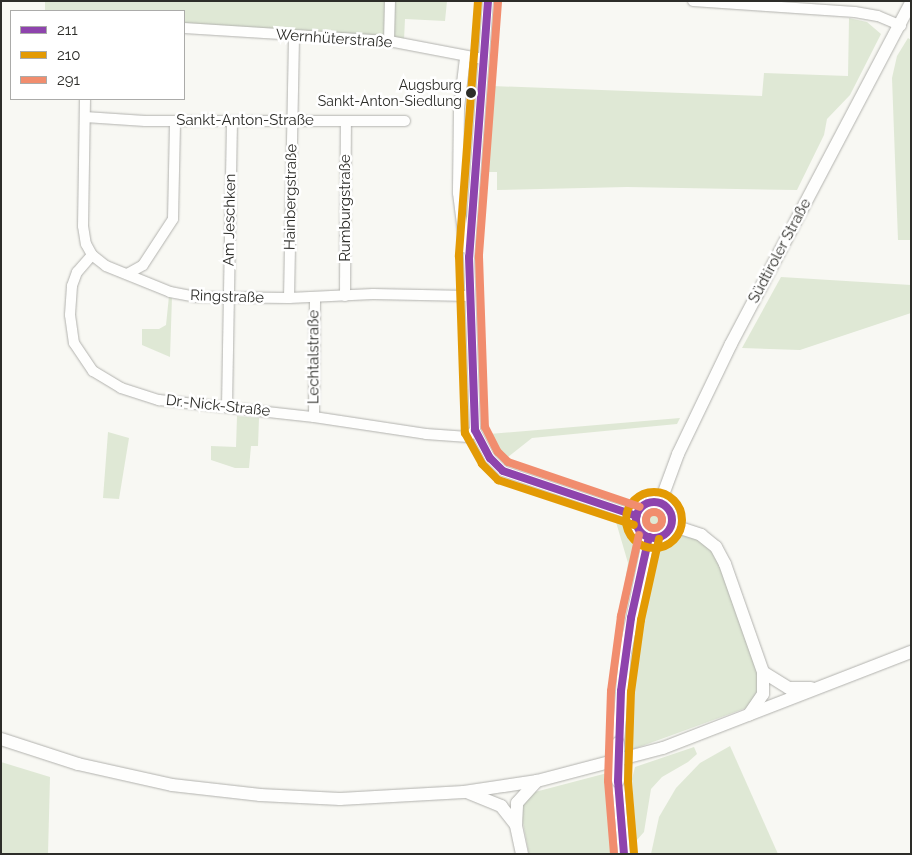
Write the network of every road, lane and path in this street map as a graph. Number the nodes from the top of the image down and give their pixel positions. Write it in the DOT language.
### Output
graph roads {
  1 [pos="390,1"];
  2 [pos="488,1"];
  3 [pos="693,1"];
  4 [pos="742,3"];
  5 [pos="911,3"];
  6 [pos="900,26"];
  7 [pos="185,28"];
  8 [pos="294,37"];
  9 [pos="389,41"];
  10 [pos="465,58"];
  11 [pos="483,59"];
  12 [pos="85,100"];
  13 [pos="85,117"];
  14 [pos="175,121"];
  15 [pos="292,121"];
  16 [pos="346,121"];
  17 [pos="405,121"];
  18 [pos="232,122"];
  19 [pos="465,214"];
  20 [pos="92,256"];
  21 [pos="143,265"];
  22 [pos="127,274"];
  23 [pos="142,280"];
  24 [pos="345,296"];
  25 [pos="469,296"];
  26 [pos="315,297"];
  27 [pos="289,298"];
  28 [pos="229,299"];
  29 [pos="227,408"];
  30 [pos="314,417"];
  31 [pos="475,430"];
  32 [pos="660,503"];
  33 [pos="637,516"];
  34 [pos="671,525"];
  35 [pos="649,537"];
  36 [pos="911,652"];
  37 [pos="764,672"];
  38 [pos="814,688"];
  39 [pos="747,717"];
  40 [pos="1,740"];
  41 [pos="537,782"];
  42 [pos="464,792"];
  43 [pos="516,825"];
  44 [pos="622,838"];
  45 [pos="522,854"];
  46 [pos="620,854"];
  47 [pos="624,854"];
  1 -- 9 [label="street"];
  2 -- 11 [label="street"];
  3 -- 4 [label="street"];
  4 -- 6 [label="street"];
  5 -- 6 [label="main road, Südtiroler Straße"];
  6 -- 32 [label="main road, Südtiroler Straße"];
  7 -- 8 [label="street, Wernhüterstraße"];
  8 -- 9 [label="street, Wernhüterstraße"];
  8 -- 15 [label="street, Hainbergstraße"];
  9 -- 10 [label="street, Wernhüterstraße"];
  10 -- 11 [label="street, Wernhüterstraße"];
  10 -- 19 [label="street"];
  11 -- 19 [label="street"];
  12 -- 13 [label="street"];
  13 -- 14 [label="street, Sankt-Anton-Straße"];
  13 -- 20 [label="street"];
  14 -- 18 [label="street, Sankt-Anton-Straße"];
  14 -- 21 [label="street"];
  15 -- 16 [label="street, Sankt-Anton-Straße"];
  15 -- 18 [label="street, Sankt-Anton-Straße"];
  15 -- 27 [label="street, Hainbergstraße"];
  16 -- 17 [label="street, Sankt-Anton-Straße"];
  16 -- 24 [label="street, Rumburgstraße"];
  18 -- 28 [label="street, Am Jeschken"];
  19 -- 25 [label="street"];
  20 -- 22 [label="street, Ringstraße"];
  20 -- 29 [label="street, Dr.-Nick-Straße"];
  21 -- 22 [label="street"];
  21 -- 23 [label="street"];
  22 -- 23 [label="street, Ringstraße"];
  23 -- 28 [label="street, Ringstraße"];
  24 -- 25 [label="street, Ringstraße"];
  24 -- 26 [label="street, Ringstraße"];
  25 -- 31 [label="street"];
  26 -- 27 [label="street, Ringstraße"];
  26 -- 30 [label="street, Lechtalstraße"];
  27 -- 28 [label="street, Ringstraße"];
  28 -- 29 [label="street, Am Jeschken"];
  29 -- 30 [label="street, Dr.-Nick-Straße"];
  30 -- 31 [label="street, Dr.-Nick-Straße"];
  31 -- 33 [label="street"];
  32 -- 33 [label="main road"];
  32 -- 34 [label="main road"];
  33 -- 35 [label="main road"];
  34 -- 35 [label="main road"];
  34 -- 37 [label="main road"];
  35 -- 44 [label="main road, bridge"];
  36 -- 38 [label="main road"];
  37 -- 38 [label="main road"];
  37 -- 39 [label="main road"];
  38 -- 39 [label="main road"];
  39 -- 41 [label="main road"];
  40 -- 42 [label="main road"];
  41 -- 42 [label="main road"];
  41 -- 43 [label="main road"];
  42 -- 43 [label="main road"];
  43 -- 45 [label="main road"];
  44 -- 46 [label="main road"];
  44 -- 47 [label="main road"];
}
